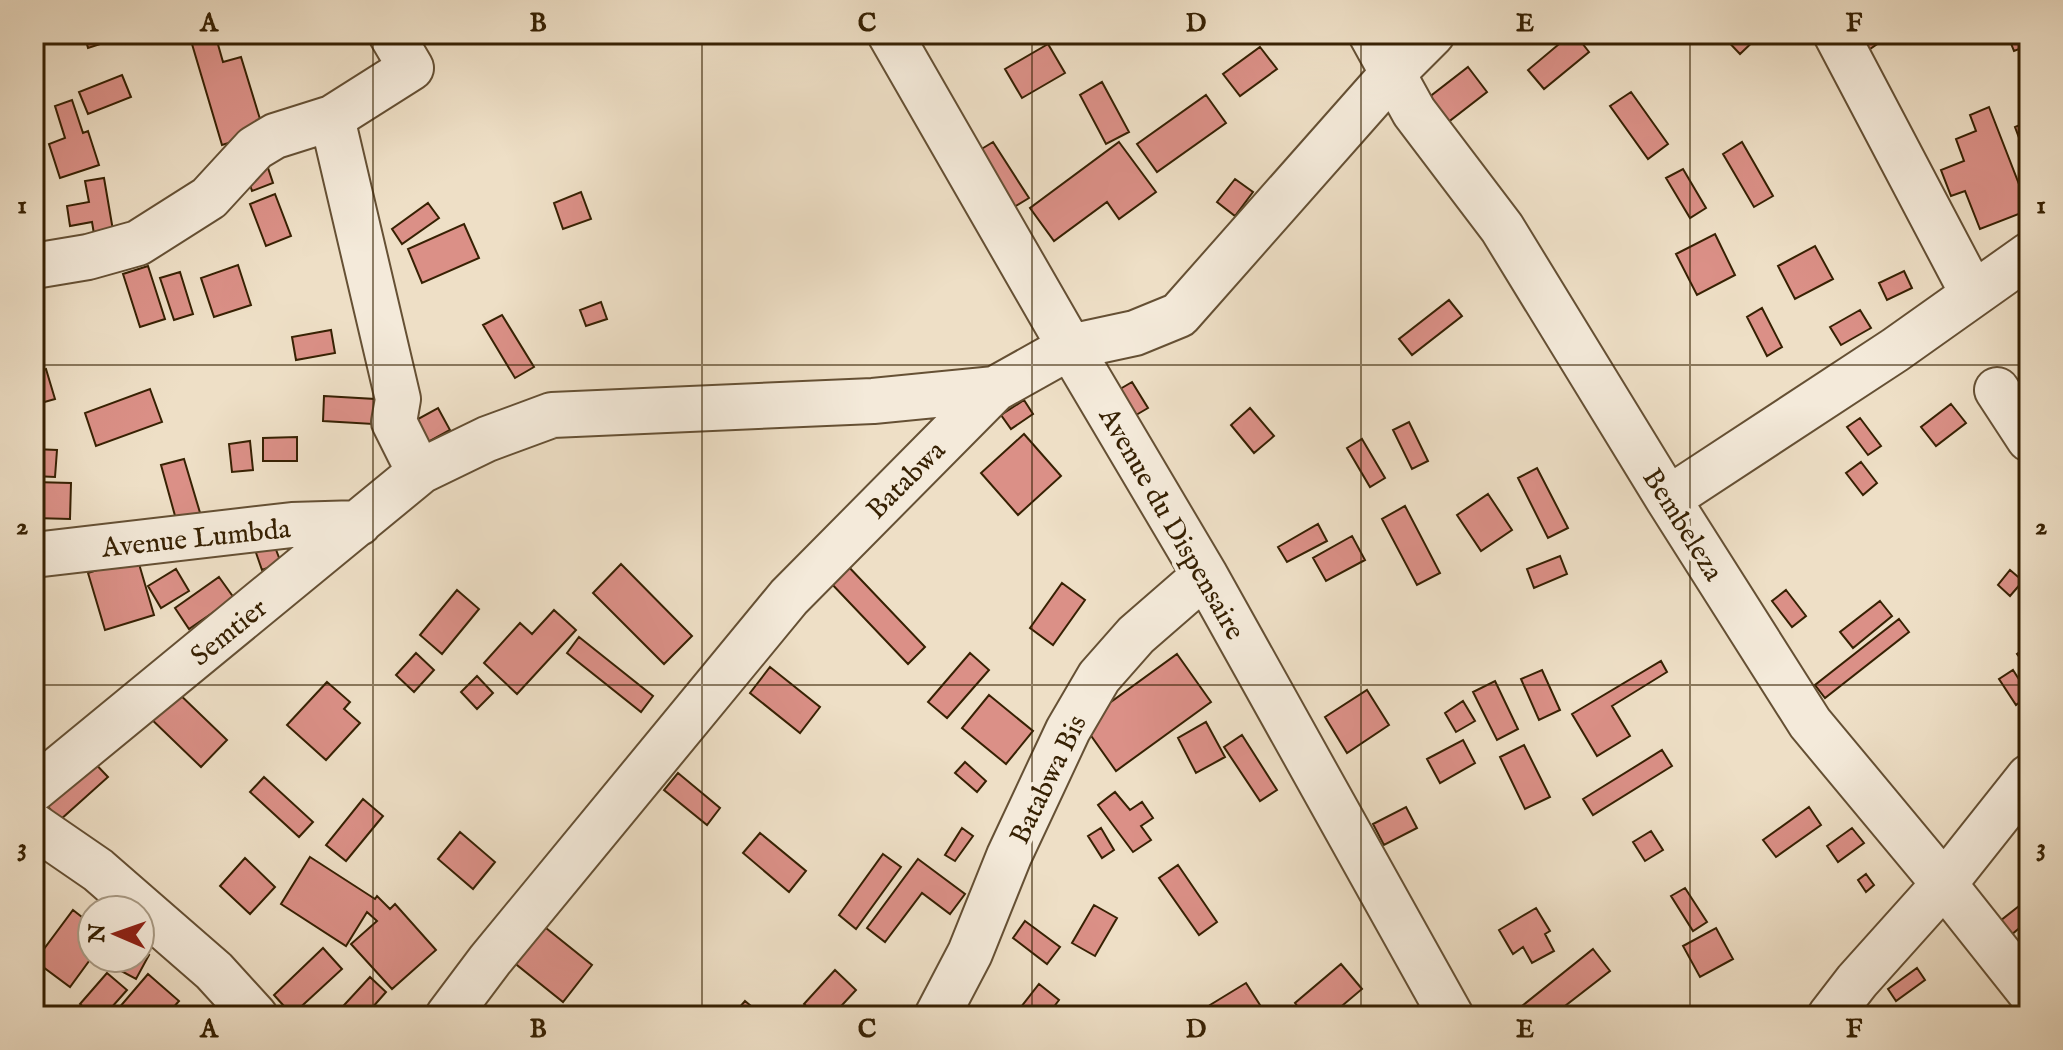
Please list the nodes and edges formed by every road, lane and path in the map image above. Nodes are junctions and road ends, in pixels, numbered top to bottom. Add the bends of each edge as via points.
1 (890, 34) edge
2 (1371, 34) edge
3 (1432, 34) edge
4 (1836, 34) edge
5 (401, 51) edge
6 (1393, 73) junction
7 (332, 118) junction
8 (2029, 255) edge
9 (34, 266) edge
10 (1973, 294) junction
11 (1070, 347) junction
12 (995, 389) junction
13 (1997, 390) dead end
14 (2029, 439) edge
15 (421, 471) junction
16 (1668, 499) junction
17 (359, 523) junction
18 (34, 555) edge
19 (1205, 575) junction
20 (2029, 777) edge
21 (34, 789) edge
22 (34, 826) edge
23 (1944, 884) junction
24 (2029, 991) edge
25 (255, 1016) edge
26 (448, 1016) edge
27 (937, 1016) edge
28 (1451, 1016) edge
29 (1830, 1016) edge

1 - 11 street, Avenue du Dispensaire
2 - 6 street, Bembeleza
3 - 6 street, Batabwa
4 - 10 street
5 - 7 street
6 - 11 street, Batabwa via 1179,315 1135,333
6 - 16 street, Bembeleza via 1414,112 1502,228
7 - 9 street via 255,148 209,198 138,243
7 - 15 street via 398,399 394,422
8 - 10 street
10 - 16 street
11 - 12 street, Batabwa
11 - 19 street, Avenue du Dispensaire
12 - 15 street, Semtier via 873,401 552,415
12 - 26 street, Batabwa via 789,597
13 - 14 street
15 - 17 street, Semtier
16 - 23 street, Bembeleza via 1810,723
17 - 18 street, Avenue Lumbda via 292,525
17 - 21 street, Semtier
19 - 27 street, Batabwa Bis via 1136,635 1099,677 1068,730
19 - 28 street, Avenue du Dispensaire
20 - 23 street
22 - 25 street via 98,870 214,971
23 - 24 street, Bembeleza
23 - 29 street

